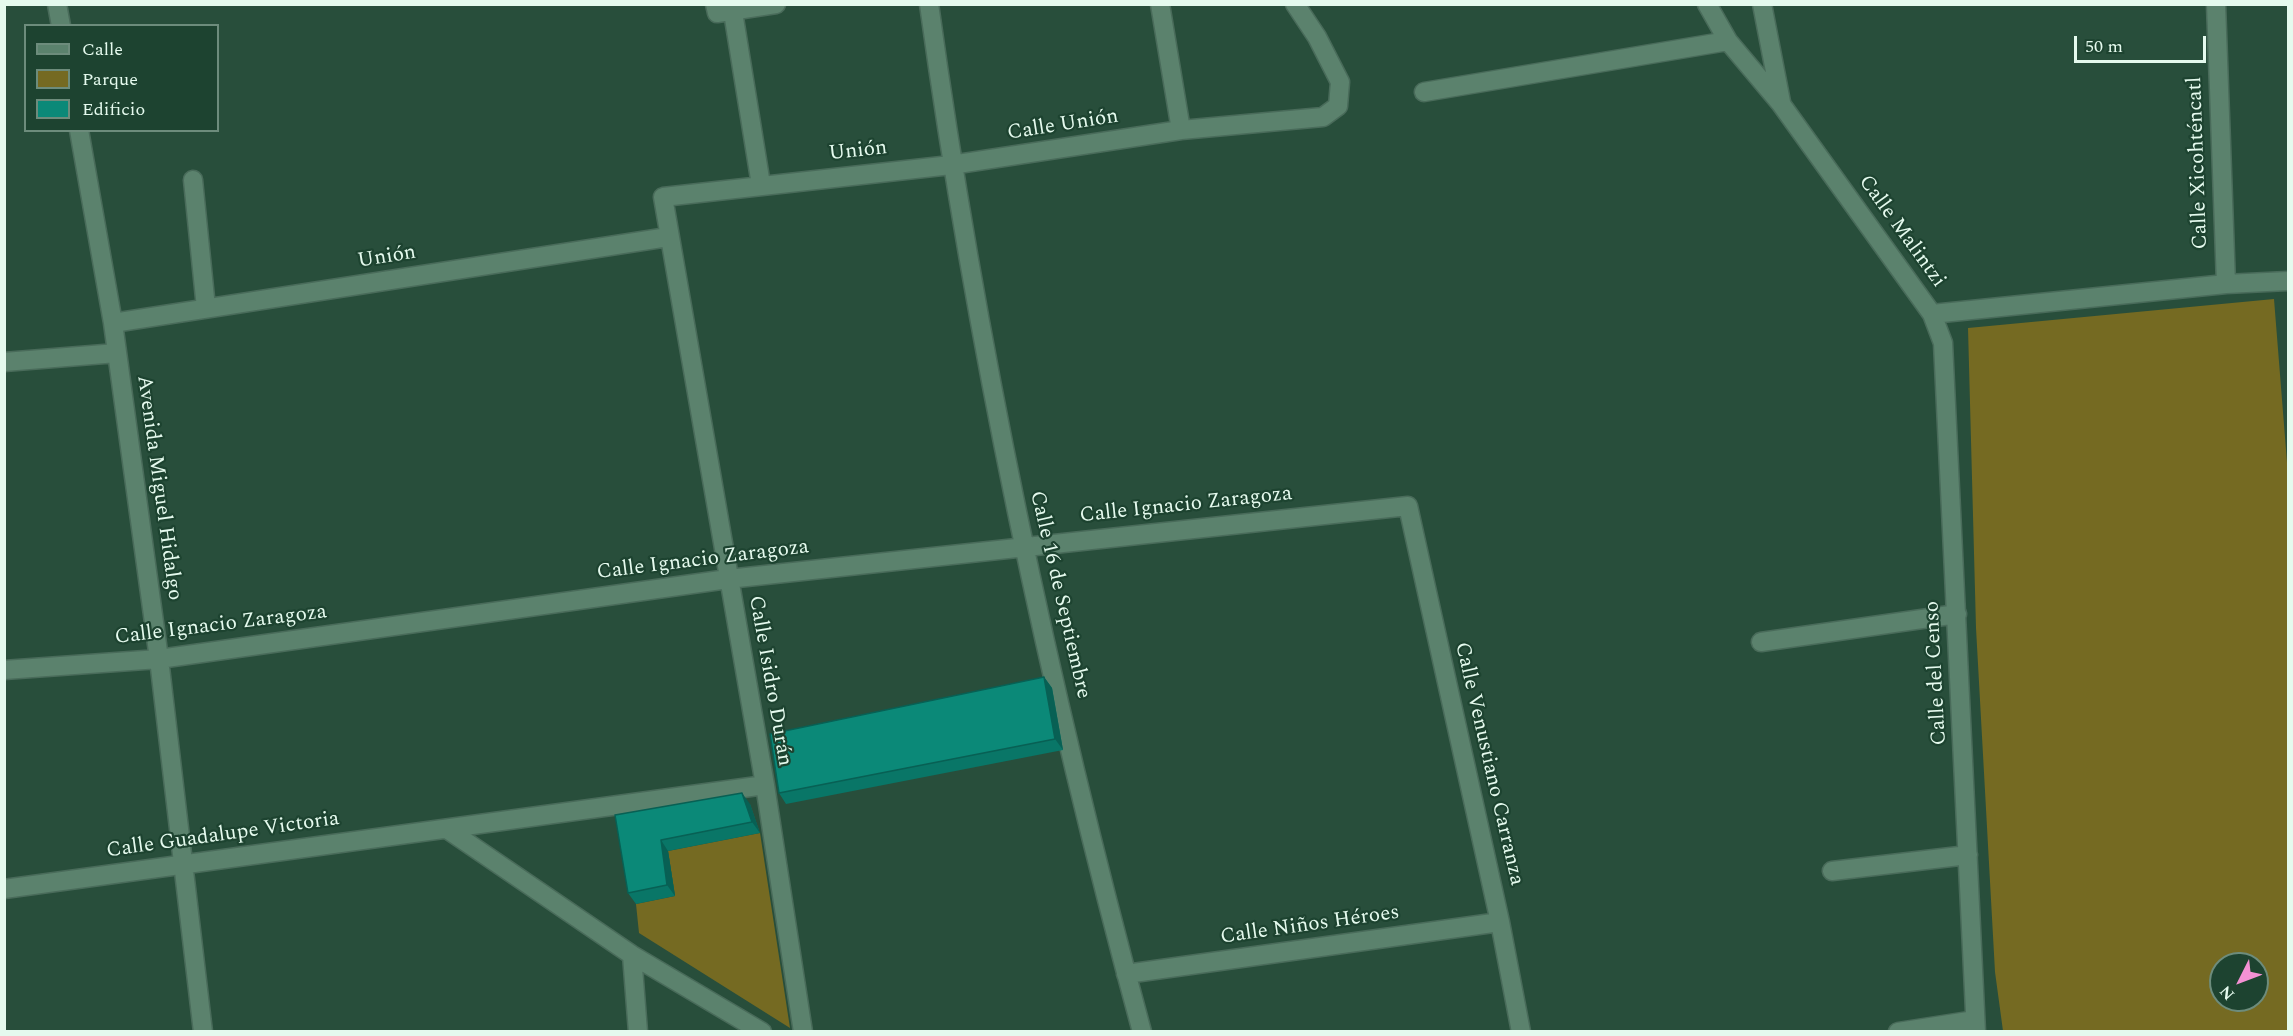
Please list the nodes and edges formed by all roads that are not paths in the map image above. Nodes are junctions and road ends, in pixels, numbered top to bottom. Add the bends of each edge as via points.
1 (57, 4) edge
2 (715, 4) edge
3 (776, 4) edge
4 (929, 4) edge
5 (1160, 4) edge
6 (1295, 4) edge
7 (1707, 4) edge
8 (1762, 4) edge
9 (2216, 4) edge
10 (733, 12) junction
11 (61, 24) edge
12 (1728, 41) junction
13 (1424, 92) dead end
14 (1781, 104) junction
15 (1181, 130) junction
16 (79, 132) edge
17 (951, 165) junction
18 (192, 180) dead end
19 (761, 184) junction
20 (663, 197) joint
21 (668, 237) junction
22 (2289, 281) edge
23 (2226, 284) junction
24 (206, 309) junction
25 (1932, 314) junction
26 (113, 323) junction
27 (117, 353) junction
28 (4, 362) edge
29 (1408, 506) joint
30 (1023, 546) junction
31 (728, 579) junction
32 (1957, 614) junction
33 (1761, 642) dead end
34 (159, 659) junction
35 (4, 670) edge
36 (765, 785) junction
37 (447, 829) junction
38 (1968, 855) junction
39 (181, 863) junction
40 (1832, 871) dead end
41 (4, 889) edge
42 (1500, 922) junction
43 (632, 955) junction
44 (1126, 974) junction
45 (1976, 1026) edge
46 (203, 1032) edge
47 (638, 1032) edge
48 (762, 1032) edge
49 (803, 1032) edge
50 (1142, 1032) edge
51 (1521, 1032) edge
52 (1898, 1032) edge

1 - 11 street
2 - 10 street via 717,13
3 - 10 street
4 - 17 street, Calle 16 de Septiembre
5 - 15 street
6 - 15 street, Calle Unión via 1340,82 1338,106 1323,117
7 - 12 street, Calle Malintzi
8 - 14 street
9 - 23 street, Calle Xicohténcatl
10 - 19 street
12 - 13 street
12 - 14 street, Calle Malintzi
14 - 25 street, Calle Malintzi
15 - 17 street, Calle Unión
16 - 26 street, Avenida Miguel Hidalgo
17 - 19 street, Unión
17 - 30 street, Calle 16 de Septiembre
18 - 24 street
19 - 20 street, Unión
20 - 21 street, Calle Isidro Durán
21 - 24 street, Unión
21 - 31 street, Calle Isidro Durán
22 - 23 street, Calle Malintzi
23 - 25 street, Calle Malintzi
24 - 26 street, Unión
25 - 32 street, Calle del Censo via 1943,343
26 - 27 street, Avenida Miguel Hidalgo
27 - 28 street
27 - 34 street, Avenida Miguel Hidalgo
29 - 30 street, Calle Ignacio Zaragoza
29 - 42 street, Calle Venustiano Carranza
30 - 31 street, Calle Ignacio Zaragoza
30 - 44 street, Calle 16 de Septiembre
31 - 34 street, Calle Ignacio Zaragoza
31 - 36 street, Calle Isidro Durán
32 - 33 street
32 - 38 street, Calle del Censo
34 - 35 street, Calle Ignacio Zaragoza
34 - 39 street, Avenida Miguel Hidalgo
36 - 37 street, Calle Guadalupe Victoria
36 - 49 street, Calle Isidro Durán
37 - 39 street, Calle Guadalupe Victoria
37 - 43 street
38 - 40 street
38 - 45 street, Calle del Censo
39 - 41 street, Calle Guadalupe Victoria
39 - 46 street, Avenida Miguel Hidalgo
42 - 44 street, Calle Niños Héroes
42 - 51 street, Calle Venustiano Carranza
43 - 47 street
43 - 48 street
44 - 50 street, Calle 16 de Septiembre
45 - 52 street

